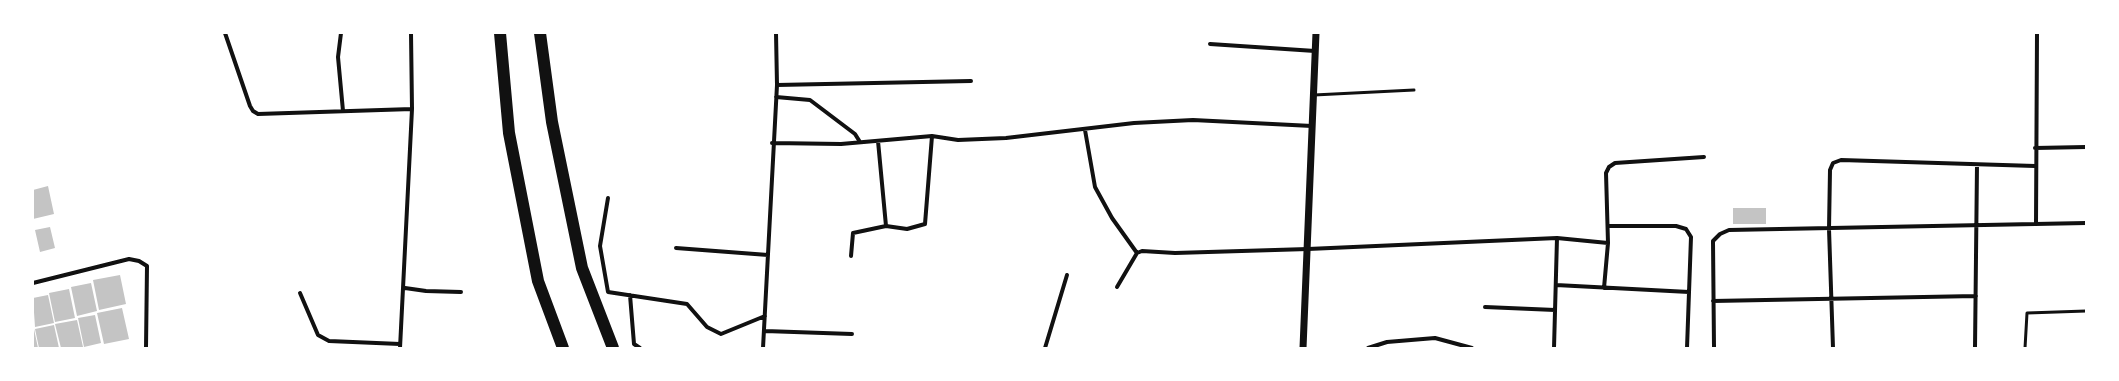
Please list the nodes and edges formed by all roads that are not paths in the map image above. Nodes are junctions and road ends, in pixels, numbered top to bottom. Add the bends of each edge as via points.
1 (225, 33) edge
2 (341, 33) edge
3 (411, 33) edge
4 (500, 33) edge
5 (540, 33) edge
6 (776, 33) edge
7 (1316, 33) edge
8 (2037, 33) edge
9 (1210, 44) dead end
10 (1315, 51) junction
11 (971, 81) dead end
12 (777, 85) junction
13 (1414, 90) dead end
14 (1314, 95) junction
15 (776, 97) junction
16 (412, 109) junction
17 (343, 111) junction
18 (1313, 126) junction
19 (1085, 130) junction
20 (932, 136) junction
21 (878, 141) junction
22 (772, 142) junction
23 (860, 142) junction
24 (2035, 148) junction
25 (2086, 148) edge
26 (1704, 157) dead end
27 (1977, 165) junction
28 (2035, 166) junction
29 (608, 198) dead end
30 (2086, 223) edge
31 (2036, 224) junction
32 (886, 226) junction
33 (1608, 226) junction
34 (1976, 226) junction
35 (1829, 229) junction
36 (1557, 238) junction
37 (1608, 243) junction
38 (676, 248) dead end
39 (1308, 249) junction
40 (1137, 253) junction
41 (768, 255) junction
42 (851, 256) dead end
43 (1068, 275) dead end
44 (33, 283) edge
45 (1556, 285) junction
46 (1117, 286) dead end
47 (405, 288) junction
48 (1604, 288) junction
49 (461, 292) dead end
50 (1689, 292) junction
51 (300, 294) dead end
52 (630, 295) junction
53 (1976, 296) junction
54 (1831, 298) junction
55 (1713, 301) junction
56 (1485, 307) dead end
57 (1555, 310) junction
58 (2086, 311) edge
59 (765, 316) junction
60 (764, 331) junction
61 (852, 334) dead end
62 (400, 346) edge
63 (146, 348) edge
64 (563, 348) edge
65 (613, 348) edge
66 (640, 348) edge
67 (763, 348) edge
68 (1045, 348) edge
69 (1303, 348) edge
70 (1368, 348) edge
71 (1472, 348) edge
72 (1554, 348) edge
73 (1687, 348) edge
74 (1714, 348) edge
75 (1833, 348) edge
76 (1975, 348) edge
77 (2025, 348) edge

1 - 17 street via 253,111 258,114
2 - 17 street via 338,57
3 - 16 street
4 - 64 highway via 509,133 538,281
5 - 65 highway via 552,122 582,268
6 - 12 street
7 - 10 street
8 - 24 street
9 - 10 street
10 - 14 street
11 - 12 street
12 - 15 street
13 - 14 lane
14 - 18 street
15 - 22 street
15 - 23 street via 810,100 855,134
16 - 17 street
16 - 47 street
18 - 19 street via 1193,120 1134,123
18 - 39 street
19 - 20 street via 958,140
19 - 40 street via 1095,187 1112,218
20 - 21 street
20 - 32 street via 925,224 907,229
21 - 23 street
21 - 32 street
22 - 23 street
22 - 41 street
24 - 25 street
24 - 28 street
26 - 33 street via 1614,163 1606,173
27 - 28 street
27 - 34 street
27 - 35 street via 1841,160 1833,163 1830,170
28 - 31 street
29 - 52 street via 600,246 607,290
30 - 31 street
31 - 34 street
32 - 42 street via 853,233
33 - 37 street
33 - 50 street via 1676,226 1686,229 1691,237
34 - 35 street
34 - 53 street
35 - 54 street
35 - 55 street via 1729,230 1720,234 1713,241
36 - 37 street
36 - 39 street
36 - 45 street
37 - 48 street
38 - 41 street
39 - 40 street
39 - 69 street
40 - 46 street
41 - 59 street
43 - 68 street
44 - 63 street via 129,259 139,261 147,266
45 - 48 street
45 - 57 street
47 - 49 street
47 - 62 street
48 - 50 street
50 - 73 street
51 - 62 street via 318,335 329,341
52 - 59 street via 687,304 707,326 722,334
52 - 66 street via 634,344
53 - 54 street
53 - 76 street
54 - 55 street
54 - 75 street
55 - 74 street
56 - 57 street
57 - 72 street
58 - 77 lane via 2027,313
59 - 60 street
60 - 61 street
60 - 67 street
70 - 71 street via 1387,342 1435,338

